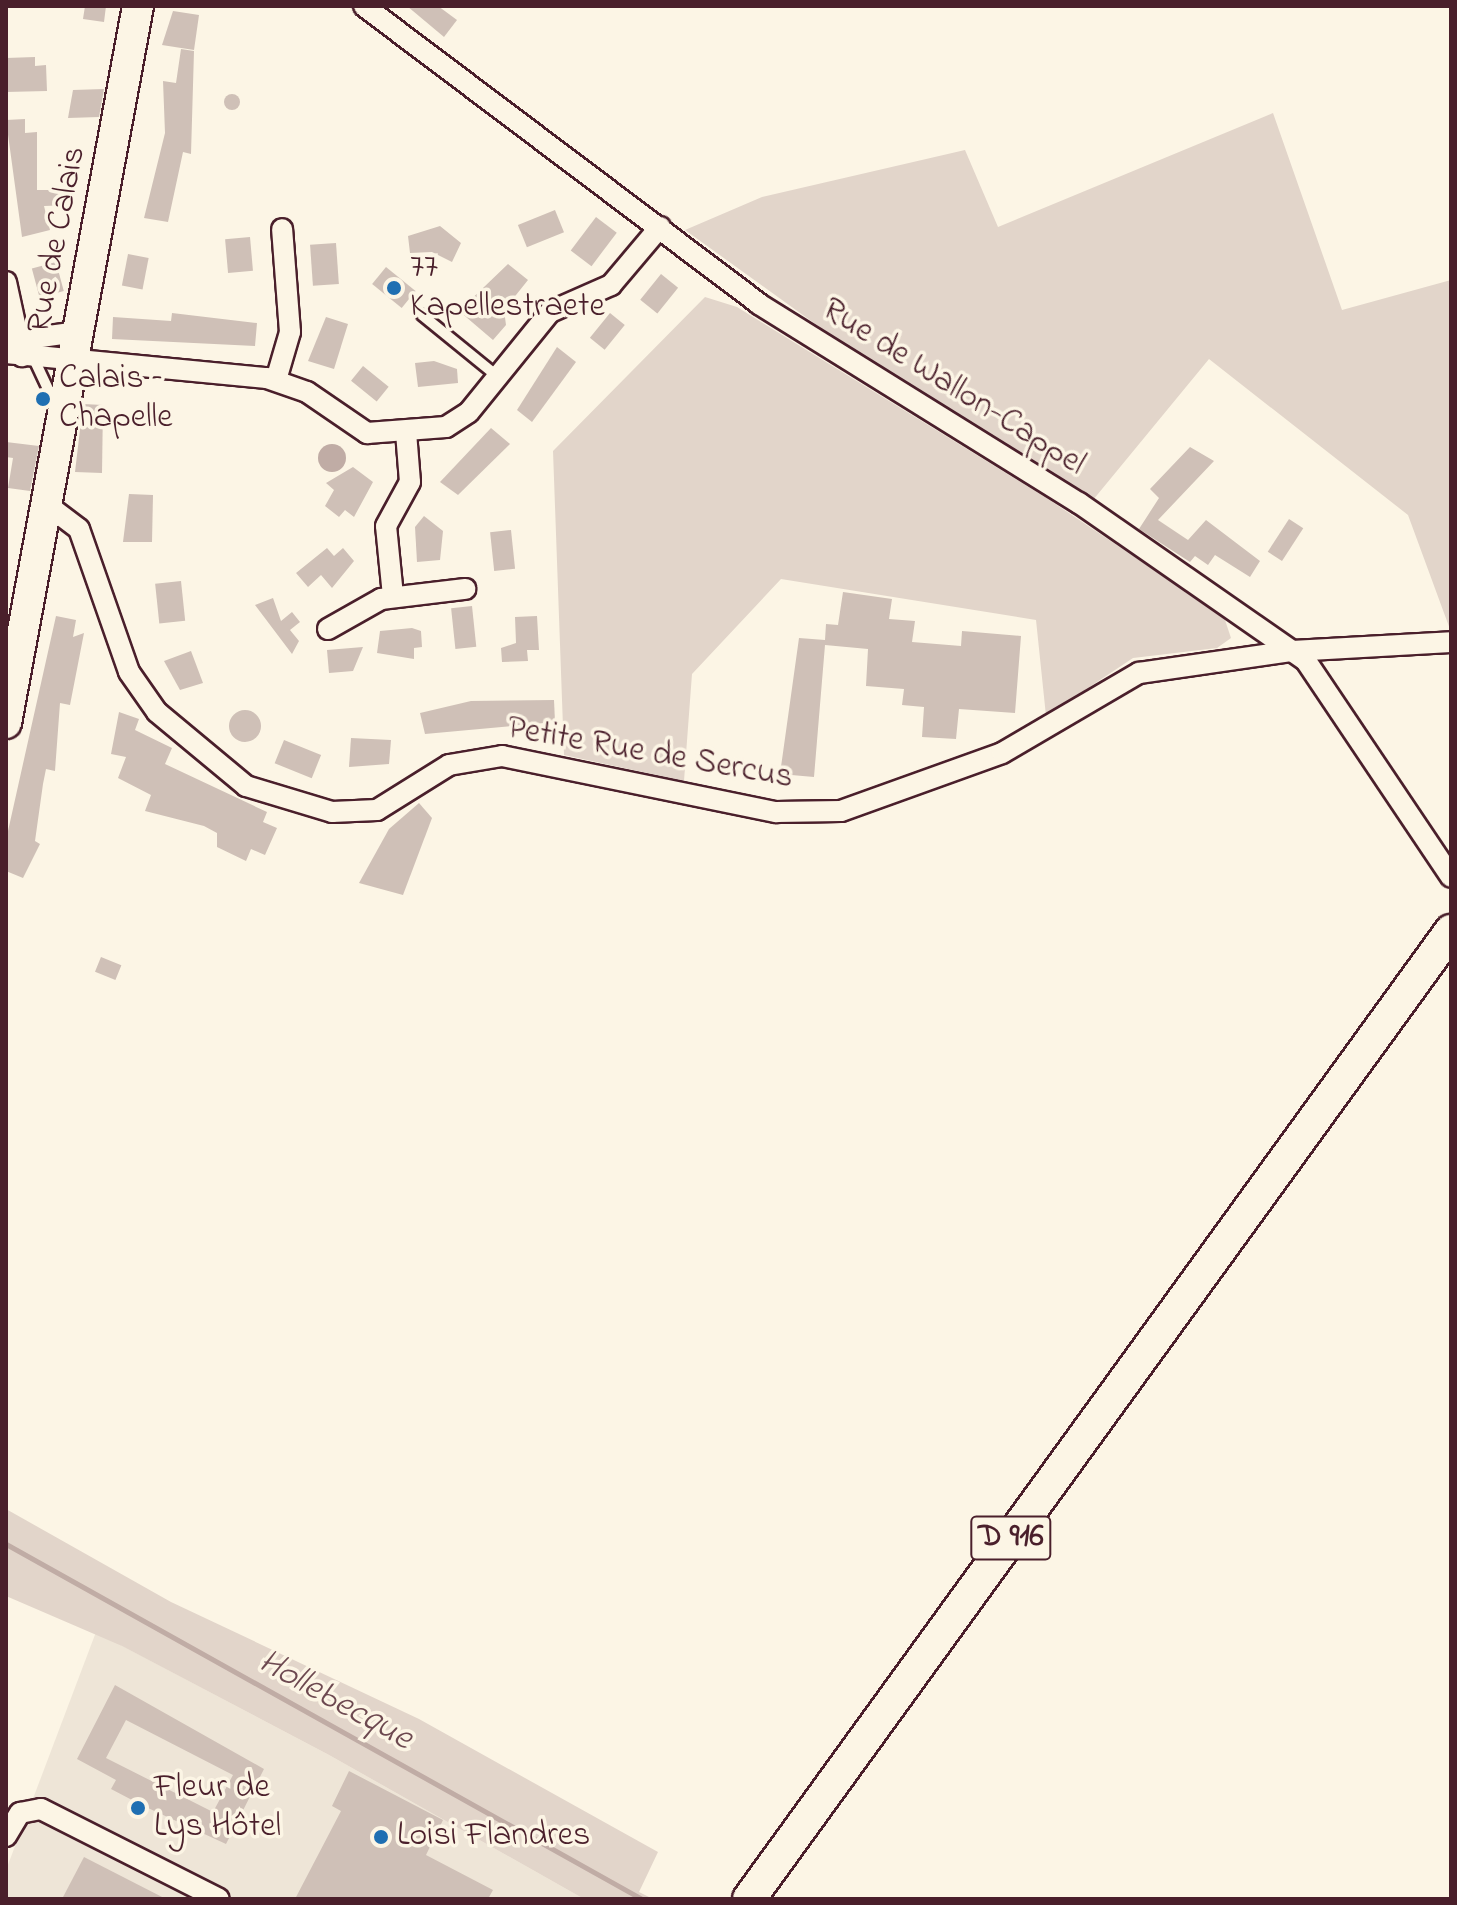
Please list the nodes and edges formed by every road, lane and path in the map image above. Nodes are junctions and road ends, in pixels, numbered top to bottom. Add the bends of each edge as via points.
1 (138, 6) edge
2 (364, 6) edge
3 (660, 227) junction
4 (282, 229) dead end
5 (6, 282) edge
6 (422, 315) dead end
7 (78, 332) junction
8 (18, 349) edge
9 (73, 362) junction
10 (497, 376) junction
11 (276, 380) junction
12 (61, 424) junction
13 (406, 432) junction
14 (46, 504) junction
15 (465, 589) dead end
16 (393, 596) junction
17 (328, 629) dead end
18 (1451, 642) edge
19 (1292, 651) junction
20 (12, 661) edge
21 (6, 723) edge
22 (1451, 877) edge
23 (1451, 931) edge
24 (6, 1836) edge
25 (219, 1899) edge
26 (749, 1899) edge

1 - 7 street, Rue de Calais
2 - 3 street, Rue de Wallon-Cappel
3 - 10 street via 611,285 550,312
3 - 19 street, Rue de Wallon-Cappel via 793,327 1079,503
4 - 11 street via 290,332
5 - 8 street
6 - 10 lane
7 - 8 street
7 - 9 street, Rue de Calais
8 - 9 street
8 - 12 lane
9 - 11 street
9 - 12 street, Rue de Calais
10 - 13 street via 458,422
11 - 13 street via 361,431
12 - 14 street, Rue de Calais
13 - 16 street via 410,482 386,526
14 - 19 street, Petite Rue de Sercus via 79,529 129,672 157,712 232,778 332,812 377,810 449,765 502,756 776,812 841,811 1002,753 1127,677
14 - 20 street, Rue de Calais
15 - 16 street
16 - 17 street via 358,608
18 - 19 street, Petite Rue de Sercus
19 - 22 street, Rue de Wallon-Cappel via 1318,675
20 - 21 street, Rue de Calais
23 - 26 main road, D 916
24 - 25 street via 20,1813 41,1809

